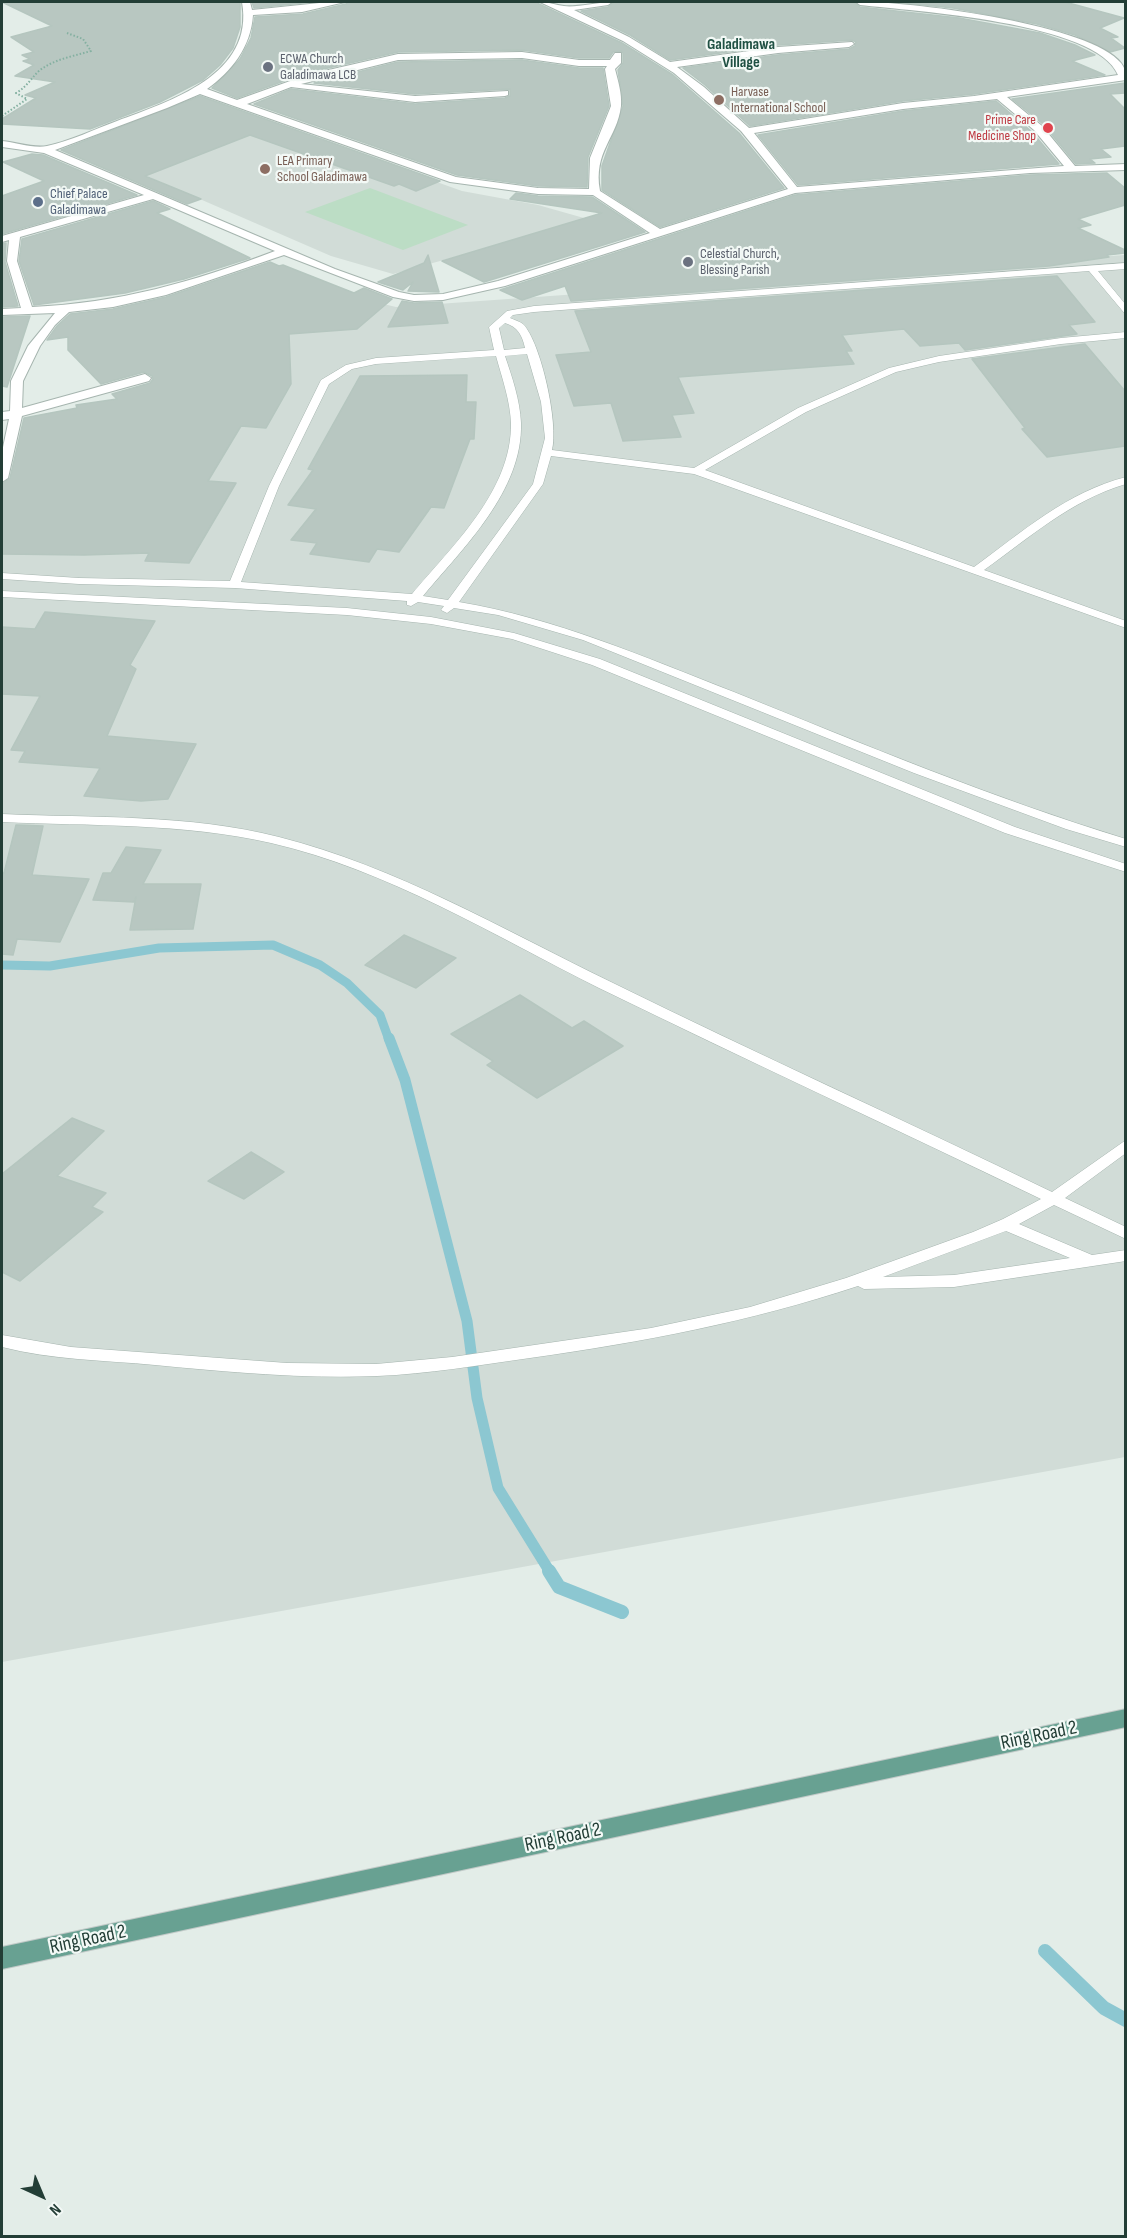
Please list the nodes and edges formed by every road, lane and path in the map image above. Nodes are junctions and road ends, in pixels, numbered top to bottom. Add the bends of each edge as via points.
1 (246, 2) edge
2 (341, 2) edge
3 (544, 2) edge
4 (608, 2) edge
5 (860, 2) edge
6 (565, 9) junction
7 (250, 13) junction
8 (67, 33) dead end
9 (625, 40) junction
10 (849, 44) dead end
11 (616, 63) junction
12 (670, 65) junction
13 (1124, 77) edge
14 (284, 86) junction
15 (199, 90) junction
16 (506, 93) dead end
17 (1000, 96) junction
18 (238, 103) junction
19 (2, 116) edge
20 (746, 131) junction
21 (2, 144) edge
22 (46, 150) junction
23 (1125, 167) edge
24 (1072, 169) junction
25 (794, 190) junction
26 (595, 192) junction
27 (153, 196) junction
28 (657, 232) junction
29 (15, 237) junction
30 (2, 239) edge
31 (282, 252) junction
32 (1125, 266) edge
33 (1091, 268) junction
34 (67, 308) junction
35 (27, 310) junction
36 (2, 312) edge
37 (1125, 312) edge
38 (503, 319) junction
39 (1125, 335) edge
40 (530, 351) junction
41 (498, 354) junction
42 (145, 378) dead end
43 (16, 414) junction
44 (2, 416) edge
45 (548, 452) junction
46 (696, 471) junction
47 (3, 478) edge
48 (1125, 480) edge
49 (974, 572) junction
50 (2, 576) edge
51 (235, 585) junction
52 (2, 594) edge
53 (415, 598) junction
54 (452, 603) junction
55 (402, 615) junction
56 (438, 620) junction
57 (1125, 625) edge
58 (2, 818) edge
59 (1125, 843) edge
60 (1125, 868) edge
61 (1125, 1145) edge
62 (1053, 1198) junction
63 (1006, 1225) junction
64 (1125, 1234) edge
65 (1125, 1255) edge
66 (1090, 1260) junction
67 (848, 1282) junction
68 (2, 1341) edge
69 (1125, 1718) edge
70 (2, 1958) edge

1 - 7 street
2 - 7 street
3 - 6 street
4 - 6 street
5 - 13 street via 981,17 1041,29 1104,54 1117,63
6 - 9 street
7 - 15 street via 247,35 241,45 214,79
8 - 19 path via 83,39 91,51 48,65 16,93 27,99
9 - 11 street
9 - 12 street
10 - 12 street
11 - 14 street via 579,63 522,55 398,57
11 - 26 street via 610,69 617,99 598,147 593,170
12 - 20 street
13 - 17 street
14 - 16 street via 416,99
14 - 18 street
15 - 18 street
15 - 22 street
17 - 20 street via 882,109
17 - 24 street via 1038,128
18 - 26 street via 454,180 528,190
20 - 25 street
21 - 22 street
22 - 27 street
23 - 24 street
24 - 25 street
25 - 28 street
26 - 28 street
27 - 29 street
27 - 31 street
28 - 31 street via 501,284 428,298 397,295
29 - 30 street
29 - 35 street via 12,261
31 - 34 street via 198,282
32 - 33 lane
33 - 37 lane
33 - 38 lane via 542,308 517,311
34 - 35 street
34 - 43 street via 51,323 24,364 17,381
35 - 36 street
38 - 40 lane via 518,324
38 - 41 lane via 494,327
39 - 46 lane via 939,359 893,370 802,410
40 - 41 lane
40 - 45 lane via 550,421
41 - 51 lane via 376,361 349,368 325,382 274,486
41 - 53 lane via 513,396 514,454 497,495
42 - 43 street
43 - 44 street
43 - 47 street
45 - 46 lane
45 - 54 lane via 538,484
46 - 49 lane
48 - 49 lane via 1094,491 1063,509
49 - 57 lane
50 - 51 lane
51 - 53 lane
52 - 55 lane
53 - 54 lane
53 - 55 lane
54 - 56 lane
54 - 59 lane via 521,617 587,638 918,770
55 - 56 lane
56 - 60 lane via 558,647 1010,830
58 - 62 lane via 223,829 369,868 623,994
61 - 62 lane
62 - 63 lane
62 - 64 lane
63 - 66 lane
63 - 67 lane
65 - 66 lane
66 - 67 lane via 954,1281
67 - 68 lane via 725,1319 646,1335 379,1370 225,1367 64,1353
69 - 70 main road, Ring Road 2

